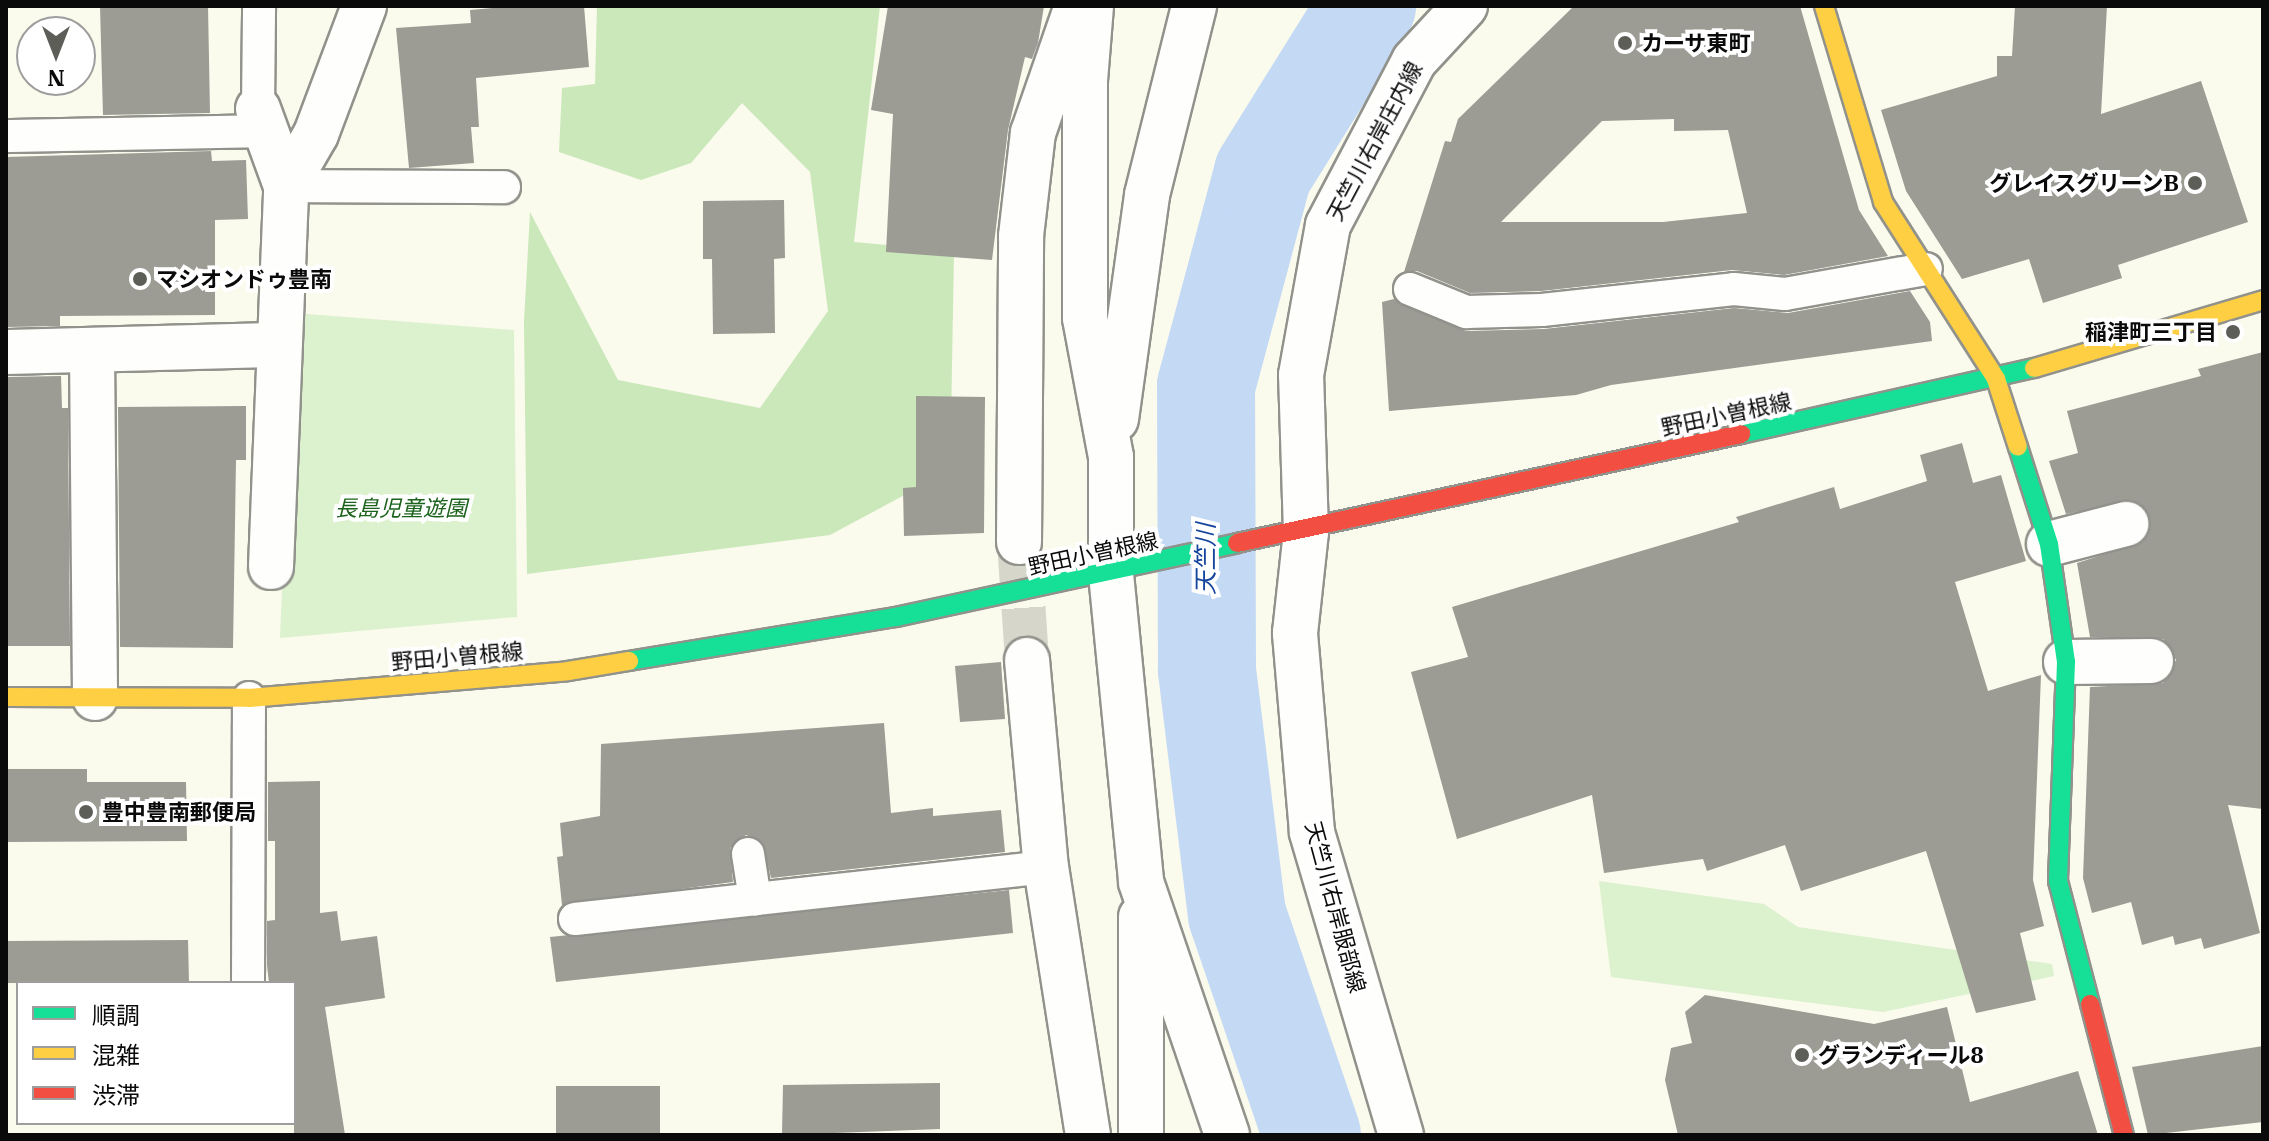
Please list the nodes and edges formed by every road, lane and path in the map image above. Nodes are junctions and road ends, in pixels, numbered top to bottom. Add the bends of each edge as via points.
1 (259, 6) edge
2 (364, 6) edge
3 (1077, 6) edge
4 (1091, 6) edge
5 (1194, 6) edge
6 (1465, 6) edge
7 (1824, 6) edge
8 (262, 120) junction
9 (6, 136) edge
10 (286, 186) junction
11 (504, 187) dead end
12 (1926, 269) junction
13 (1410, 289) dead end
14 (2263, 300) edge
15 (278, 345) junction
16 (92, 350) junction
17 (6, 352) edge
18 (1996, 379) junction
19 (1111, 457) junction
20 (2126, 524) dead end
21 (1289, 535) junction
22 (1019, 542) tunnel mouth
23 (2049, 544) junction
24 (271, 567) dead end
25 (1126, 571) junction
26 (1027, 660) tunnel mouth
27 (2151, 661) dead end
28 (2066, 662) junction
29 (6, 697) edge
30 (95, 698) junction
31 (249, 698) junction
32 (748, 854) dead end
33 (1046, 867) junction
34 (1141, 882) junction
35 (755, 899) junction
36 (575, 919) dead end
37 (248, 981) edge
38 (1088, 1135) edge
39 (1141, 1135) edge
40 (1227, 1135) edge
41 (1401, 1135) edge
42 (2124, 1135) edge

1 - 8 lane
2 - 10 street via 316,134
3 - 22 street via 1033,133 1021,236
4 - 19 street via 1085,80 1085,318
5 - 19 street via 1147,195
6 - 21 street, 天竺川右岸庄内線 via 1414,61 1328,225 1301,375
7 - 12 street via 1883,202
8 - 9 lane
8 - 10 street
10 - 11 lane
10 - 15 street
12 - 13 lane via 1785,294 1734,289 1527,310 1466,312
12 - 18 street
14 - 18 street, 野田小曽根線
15 - 16 street
15 - 24 street
16 - 17 street
16 - 30 street
18 - 21 street, 野田小曽根線
18 - 23 street
19 - 25 street
20 - 23 street
21 - 25 street, 野田小曽根線
21 - 41 street, 天竺川右岸服部線 via 1312,832
23 - 28 street
25 - 31 street, 野田小曽根線 via 896,617 568,671
25 - 34 street
26 - 33 street
27 - 28 street
28 - 42 street via 2058,881
29 - 30 street, 野田小曽根線
30 - 31 street, 野田小曽根線
31 - 37 lane
32 - 35 lane
33 - 35 lane
33 - 38 street
34 - 39 street
34 - 40 street
35 - 36 lane

